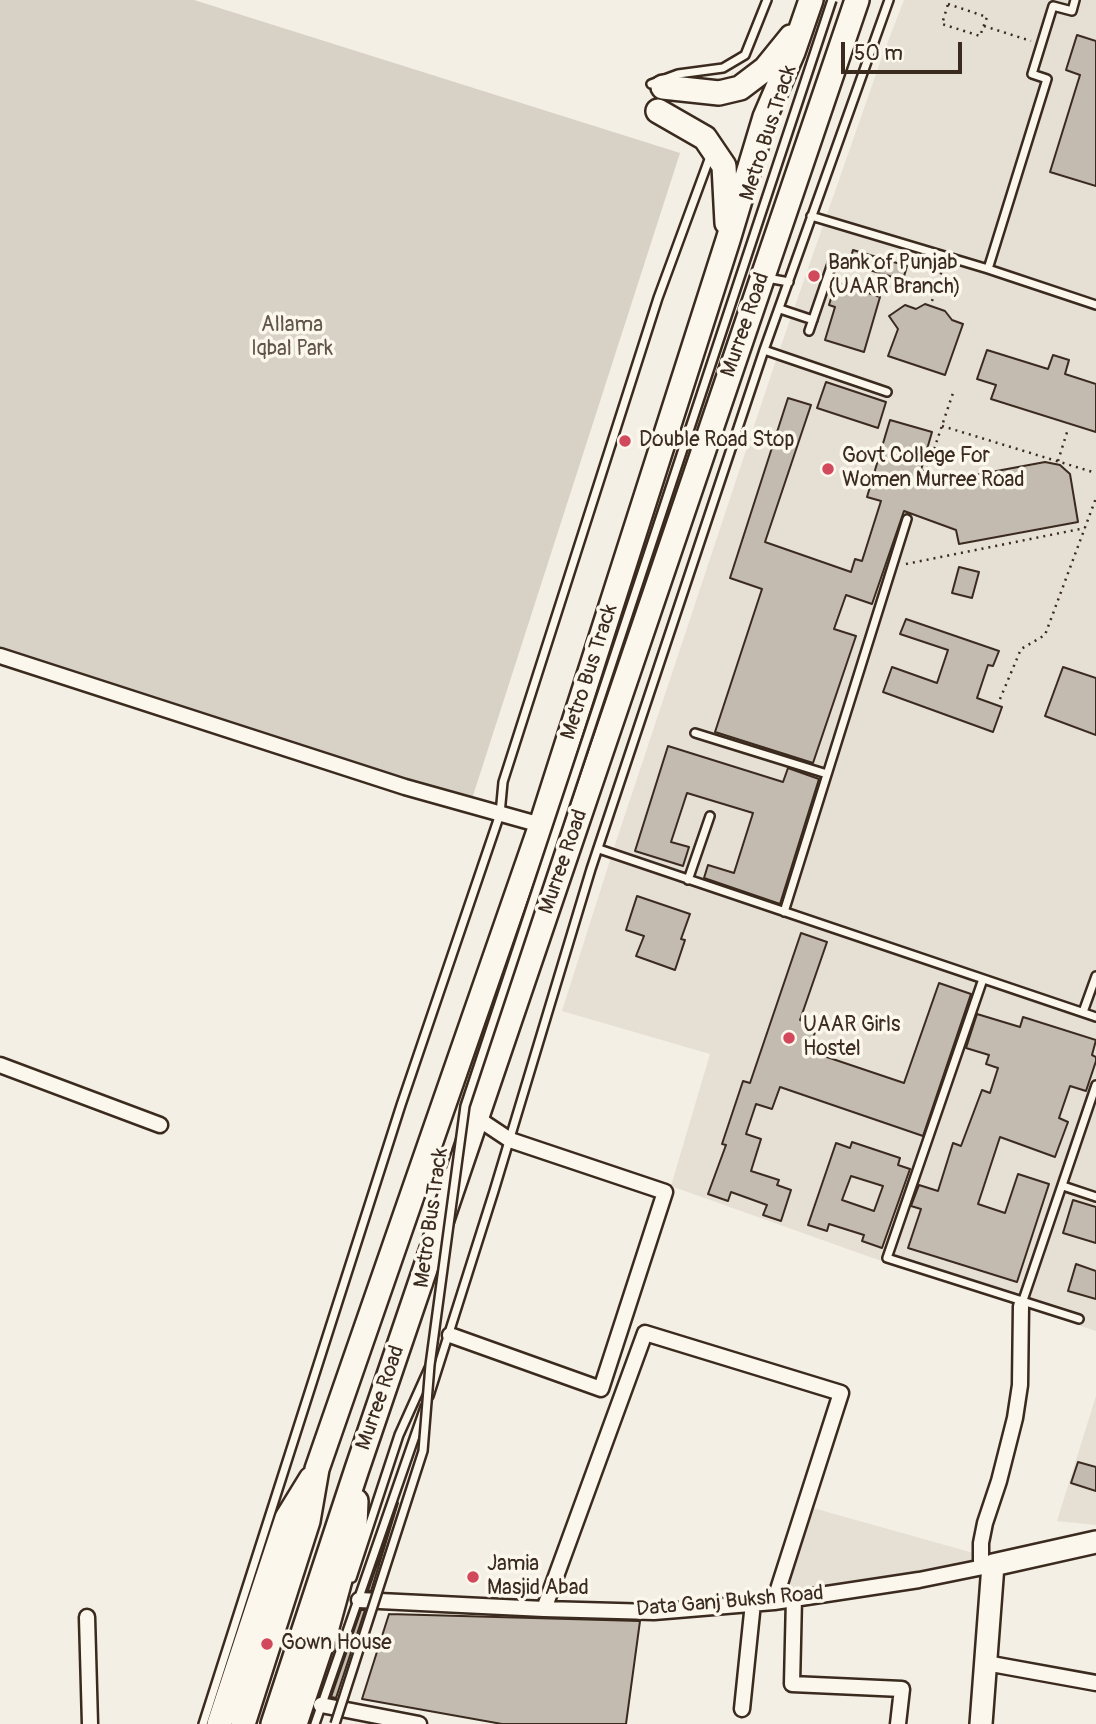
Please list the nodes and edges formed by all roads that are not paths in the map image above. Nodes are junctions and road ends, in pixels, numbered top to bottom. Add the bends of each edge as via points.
1 (767, 0) edge
2 (832, 0) edge
3 (857, 0) edge
4 (889, 0) edge
5 (1075, 0) edge
6 (807, 11) edge
7 (657, 85) joint
8 (657, 111) dead end
9 (712, 149) junction
10 (811, 216) junction
11 (728, 240) junction
12 (833, 261) dead end
13 (988, 269) junction
14 (763, 277) junction
15 (789, 282) junction
16 (1096, 305) edge
17 (780, 309) junction
18 (813, 320) junction
19 (809, 331) dead end
20 (764, 350) junction
21 (887, 392) dead end
22 (907, 519) dead end
23 (0, 656) edge
24 (695, 733) dead end
25 (827, 774) junction
26 (500, 814) junction
27 (710, 816) dead end
28 (541, 825) junction
29 (599, 849) junction
30 (688, 880) junction
31 (784, 912) junction
32 (1096, 976) edge
33 (983, 979) junction
34 (1083, 1012) junction
35 (1096, 1017) edge
36 (0, 1065) edge
37 (1096, 1085) edge
38 (477, 1118) junction
39 (160, 1125) dead end
40 (510, 1140) junction
41 (1063, 1186) junction
42 (1096, 1197) edge
43 (1022, 1303) junction
44 (1079, 1319) dead end
45 (450, 1335) junction
46 (430, 1365) junction
47 (317, 1469) junction
48 (357, 1469) junction
49 (1096, 1542) edge
50 (987, 1566) junction
51 (351, 1582) dead end
52 (794, 1598) junction
53 (359, 1600) junction
54 (775, 1602) junction
55 (753, 1603) junction
56 (544, 1609) junction
57 (87, 1617) dead end
58 (338, 1622) dead end
59 (986, 1663) junction
60 (1096, 1683) edge
61 (321, 1705) junction
62 (742, 1709) dead end
63 (90, 1724) edge
64 (203, 1724) edge
65 (219, 1724) edge
66 (243, 1724) edge
67 (273, 1724) edge
68 (295, 1724) edge
69 (304, 1724) edge
70 (315, 1724) edge
71 (335, 1724) edge
72 (419, 1724) edge
73 (898, 1724) edge
74 (981, 1724) edge

1 - 7 lane via 745,55 723,68 678,74
2 - 46 lane, Metro Bus Track, bridge via 465,1106
3 - 14 main road, Murree Road
4 - 10 lane
5 - 13 lane via 1072,10 1054,6 1032,74 1047,79
6 - 7 main road, Murree Road via 765,69 740,88 719,93
6 - 11 main road, Murree Road via 765,117
8 - 9 main road via 705,138
9 - 11 main road via 724,166
9 - 26 lane via 657,298 503,782
10 - 13 lane
10 - 15 lane
11 - 28 main road, Murree Road
12 - 18 lane
13 - 16 lane
14 - 15 lane
14 - 38 main road, Murree Road
15 - 17 lane
17 - 18 lane
17 - 20 lane
18 - 19 lane
20 - 21 lane
20 - 29 lane
22 - 25 lane
23 - 26 street
24 - 25 lane
25 - 31 lane
26 - 28 street
26 - 64 lane via 397,1118
27 - 30 lane
28 - 47 main road, Murree Road
29 - 30 lane
29 - 40 lane
30 - 31 lane
31 - 33 lane
32 - 34 lane
33 - 34 lane
33 - 43 lane via 887,1258
34 - 35 lane
36 - 39 street
37 - 41 lane
38 - 40 street
38 - 48 main road, Murree Road
40 - 45 lane
40 - 45 street via 665,1192 601,1389
41 - 42 lane
41 - 43 lane
43 - 44 lane
43 - 50 street via 1015,1418 981,1543
45 - 53 lane
46 - 51 lane, Metro Bus Track via 398,1438
46 - 71 lane, Metro Bus Track, bridge via 423,1451
47 - 65 main road via 287,1518
47 - 66 main road, Murree Road via 308,1521
48 - 67 main road, Murree Road
48 - 68 main road via 355,1525
49 - 50 street, Data Ganj Buksh Road
50 - 52 street, Data Ganj Buksh Road
50 - 59 street
52 - 54 street, Data Ganj Buksh Road
52 - 73 street via 792,1684 902,1689
53 - 56 street, Data Ganj Buksh Road
53 - 61 lane
54 - 55 street, Data Ganj Buksh Road
54 - 56 street via 841,1393 645,1333
55 - 56 street, Data Ganj Buksh Road via 654,1612
55 - 62 street
57 - 63 street
58 - 69 lane
59 - 60 street
59 - 74 street
61 - 70 lane
61 - 72 street

